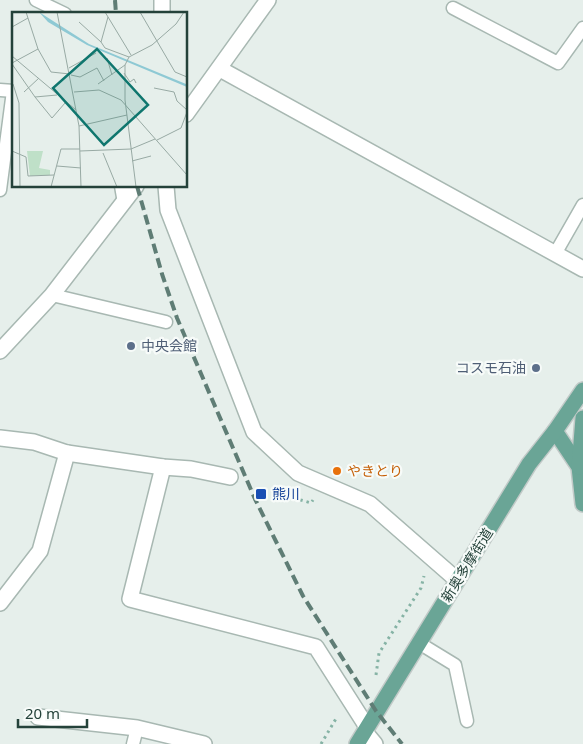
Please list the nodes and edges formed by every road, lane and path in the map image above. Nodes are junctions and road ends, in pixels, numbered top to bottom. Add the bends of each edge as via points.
1 (36, 0) edge
2 (268, 0) edge
3 (453, 8) dead end
4 (61, 12) edge
5 (583, 28) edge
6 (220, 69) junction
7 (9, 91) edge
8 (188, 111) edge
9 (121, 188) edge
10 (135, 188) edge
11 (166, 188) edge
12 (0, 190) edge
13 (124, 203) junction
14 (583, 205) edge
15 (555, 254) junction
16 (583, 269) edge
17 (52, 295) junction
18 (166, 322) dead end
19 (0, 351) edge
20 (583, 390) edge
21 (583, 418) edge
22 (556, 431) junction
23 (0, 438) edge
24 (67, 453) junction
25 (163, 467) junction
26 (579, 467) junction
27 (230, 477) dead end
28 (315, 497) dead end
29 (294, 498) dead end
30 (583, 504) edge
31 (457, 580) junction
32 (0, 603) edge
33 (419, 642) junction
34 (38, 717) dead end
35 (467, 721) dead end
36 (137, 728) junction
37 (363, 734) edge
38 (133, 744) edge
39 (204, 744) edge
40 (375, 744) edge

1 - 4 lane
2 - 6 street
3 - 5 lane via 558,63
6 - 8 street
6 - 15 street
7 - 12 lane
9 - 13 lane
10 - 13 street
11 - 31 street via 168,210 254,432 298,473 370,504
13 - 17 street
14 - 15 lane
15 - 16 street
17 - 18 lane
17 - 19 street
20 - 22 main road, 新奥多摩街道
21 - 26 main road
22 - 26 main road
22 - 31 main road, 新奥多摩街道 via 530,464
23 - 24 street via 34,442
24 - 25 street
24 - 32 street via 40,550
25 - 27 street via 191,468
25 - 37 street via 130,599 316,647
26 - 30 main road
28 - 29 path via 312,503
31 - 33 main road, 新奥多摩街道
33 - 35 lane via 455,665
33 - 37 main road, 新奥多摩街道
34 - 36 street
36 - 38 lane
36 - 39 street
37 - 40 street

